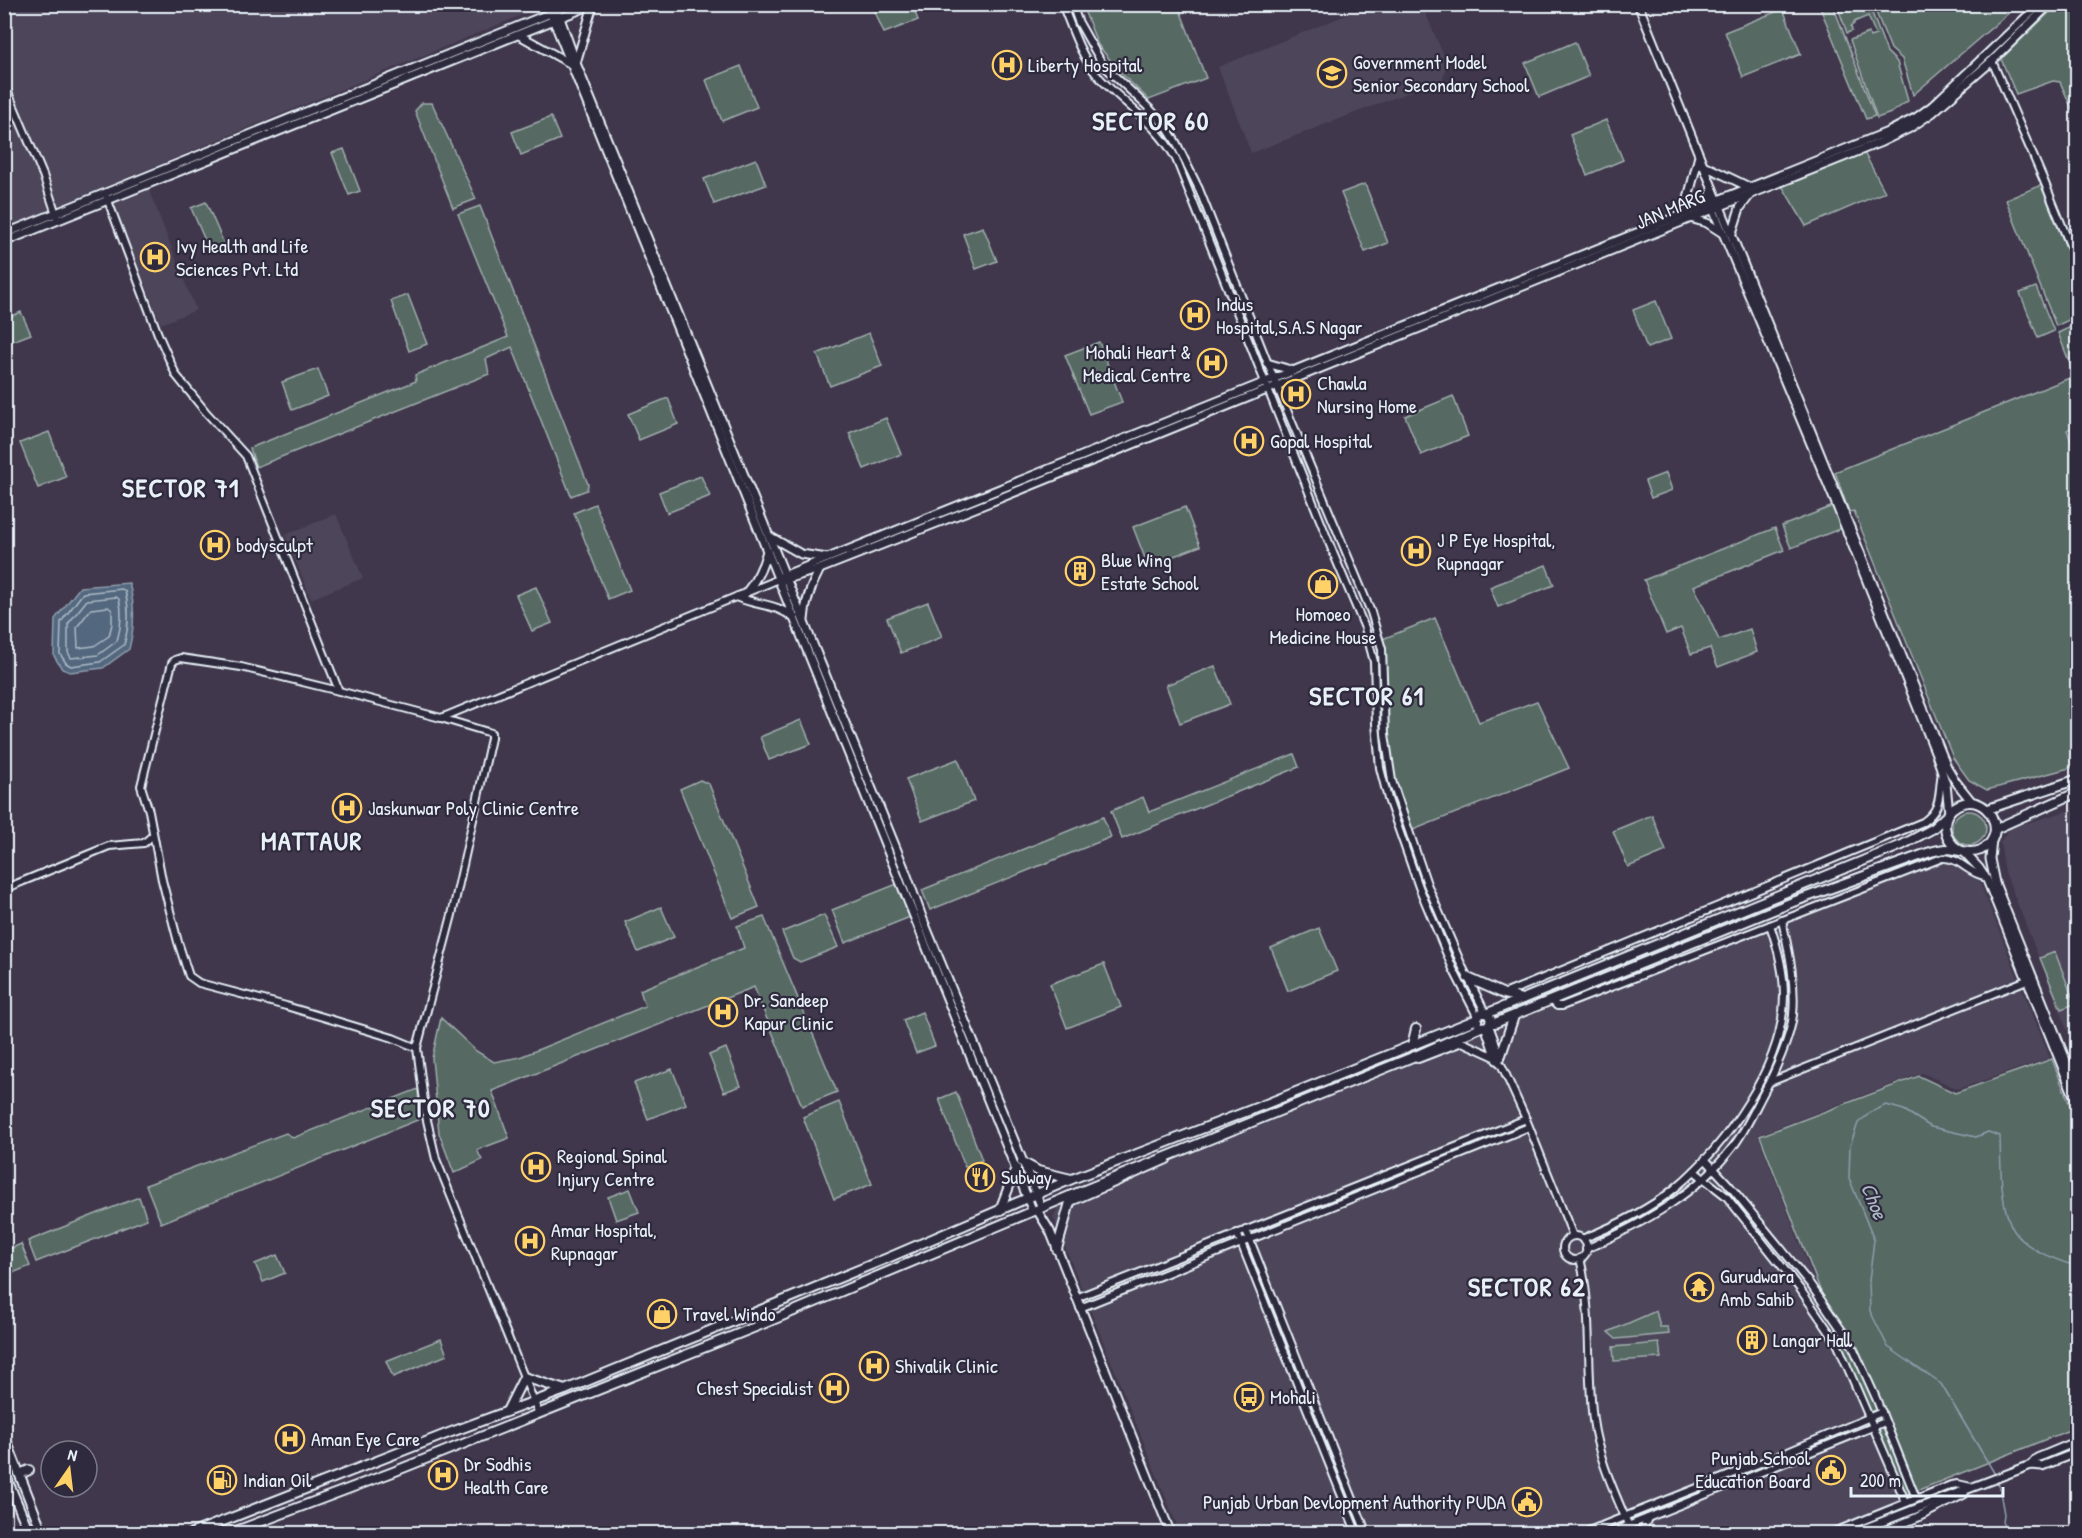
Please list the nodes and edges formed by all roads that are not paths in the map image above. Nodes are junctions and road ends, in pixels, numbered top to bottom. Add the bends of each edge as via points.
1 (547, 4) edge
2 (573, 4) edge
3 (1062, 4) edge
4 (1072, 4) edge
5 (1638, 4) edge
6 (2040, 4) edge
7 (2050, 4) edge
8 (593, 5) edge
9 (555, 14) edge
10 (519, 35) junction
11 (1992, 61) junction
12 (574, 64) junction
13 (4, 83) edge
14 (1891, 134) junction
15 (1700, 156) junction
16 (1703, 165) junction
17 (1750, 190) junction
18 (107, 198) junction
19 (1716, 204) junction
20 (57, 216) junction
21 (1687, 216) junction
22 (4, 234) edge
23 (1728, 235) junction
24 (4, 242) edge
25 (2078, 265) edge
26 (1267, 363) junction
27 (1294, 371) junction
28 (1275, 382) junction
29 (1267, 386) junction
30 (769, 536) junction
31 (767, 550) junction
32 (830, 558) junction
33 (820, 569) junction
34 (780, 579) junction
35 (741, 595) junction
36 (800, 621) junction
37 (1384, 685) junction
38 (1375, 686) junction
39 (339, 691) junction
40 (441, 718) junction
41 (1942, 771) junction
42 (2078, 779) edge
43 (2078, 792) edge
44 (1972, 802) junction
45 (1988, 809) junction
46 (1948, 814) junction
47 (1995, 829) junction
48 (153, 837) junction
49 (1992, 839) junction
50 (1961, 851) junction
51 (1985, 876) junction
52 (4, 889) edge
53 (1782, 920) junction
54 (1770, 925) junction
55 (1468, 978) junction
56 (2027, 980) junction
57 (1504, 994) junction
58 (1522, 999) junction
59 (1551, 1000) junction
60 (1482, 1015) junction
61 (1514, 1016) junction
62 (1486, 1025) junction
63 (1416, 1029) dead end
64 (1412, 1045) junction
65 (417, 1048) junction
66 (1420, 1056) junction
67 (1499, 1059) junction
68 (1770, 1082) junction
69 (2078, 1090) edge
70 (2078, 1106) edge
71 (1526, 1119) junction
72 (1529, 1127) junction
73 (1705, 1159) junction
74 (1022, 1162) junction
75 (1016, 1168) junction
76 (1714, 1168) junction
77 (1694, 1171) junction
78 (1703, 1178) junction
79 (1072, 1179) junction
80 (1096, 1185) junction
81 (1105, 1188) junction
82 (1350, 1188) junction
83 (1036, 1194) junction
84 (1355, 1197) junction
85 (1027, 1198) junction
86 (1070, 1199) junction
87 (1000, 1210) junction
88 (1037, 1210) junction
89 (1246, 1230) junction
90 (1237, 1233) junction
91 (1573, 1236) junction
92 (1582, 1239) junction
93 (1250, 1240) junction
94 (1241, 1243) junction
95 (1057, 1248) junction
96 (1586, 1249) junction
97 (1580, 1258) junction
98 (1076, 1298) junction
99 (1080, 1308) junction
100 (1293, 1348) junction
101 (1285, 1352) junction
102 (524, 1377) junction
103 (565, 1390) junction
104 (534, 1401) junction
105 (507, 1411) junction
106 (1318, 1412) junction
107 (1882, 1412) junction
108 (539, 1414) junction
109 (1310, 1415) junction
110 (1870, 1417) junction
111 (1886, 1422) junction
112 (1874, 1427) junction
113 (1844, 1429) junction
114 (4, 1435) edge
115 (1847, 1438) junction
116 (2078, 1441) edge
117 (2078, 1452) edge
118 (1783, 1454) junction
119 (1786, 1462) junction
120 (2031, 1465) junction
121 (29, 1470) dead end
122 (4, 1472) edge
123 (20, 1474) junction
124 (1720, 1479) junction
125 (1973, 1486) junction
126 (1723, 1487) junction
127 (1916, 1498) junction
128 (1906, 1503) junction
129 (1625, 1516) junction
130 (1648, 1518) junction
131 (1628, 1526) junction
132 (50, 1527) dead end
133 (42, 1532) edge
134 (30, 1533) edge
135 (190, 1533) edge
136 (228, 1533) edge
137 (1171, 1533) edge
138 (1357, 1533) edge
139 (1367, 1533) edge
140 (1581, 1533) edge
141 (1609, 1533) edge
142 (1632, 1533) edge
143 (1641, 1533) edge
144 (1829, 1533) edge
145 (1850, 1533) edge
146 (1877, 1533) edge

1 - 9 main road
2 - 9 main road
3 - 29 street via 1092,69 1168,143
4 - 26 street via 1103,65 1159,118 1176,141 1199,189
5 - 15 main road
6 - 14 main road, JAN MARG via 1932,106
7 - 11 main road, JAN MARG
8 - 9 main road
8 - 12 main road
9 - 10 main road
9 - 12 main road
9 - 18 main road via 448,54
10 - 12 main road
10 - 18 main road
11 - 14 main road, JAN MARG via 1920,122
11 - 25 street
12 - 30 main road
12 - 31 main road
13 - 20 street
14 - 17 main road, JAN MARG
14 - 17 main road, JAN MARG via 1876,136
15 - 16 main road
15 - 21 main road
16 - 17 main road
16 - 19 main road
17 - 19 main road, JAN MARG
17 - 23 main road
18 - 20 main road
18 - 39 street via 176,375 246,456
19 - 21 main road, JAN MARG
19 - 23 main road
20 - 22 main road
20 - 24 main road
21 - 23 main road
21 - 27 main road
21 - 28 main road, JAN MARG
23 - 41 main road
23 - 44 main road via 1947,767
26 - 27 main road
26 - 28 street
27 - 28 main road
28 - 29 main road
28 - 37 street via 1371,612 1382,649
29 - 32 main road
29 - 33 main road
29 - 38 street via 1365,628
30 - 32 main road via 801,554
30 - 34 main road
31 - 34 main road
31 - 35 main road via 753,585
32 - 34 main road
33 - 34 main road
33 - 36 main road
34 - 35 street
34 - 36 main road
35 - 36 main road via 753,604 778,608
35 - 40 street
36 - 74 main road
36 - 75 main road
37 - 38 street
37 - 55 street via 1385,734 1392,781 1427,884
38 - 60 street via 1380,768 1388,799 1419,887 1461,986
39 - 40 street
39 - 48 street via 240,667 175,660 142,777
40 - 65 street via 491,733 491,738 452,915
41 - 46 main road via 1948,791
41 - 57 street via 1937,807 1923,822
42 - 45 main road
43 - 47 main road
44 - 45 main road
44 - 46 main road via 1960,804
45 - 47 main road
46 - 50 main road via 1946,833 1952,845
46 - 58 main road via 1936,826 1902,845
47 - 49 main road
48 - 52 street via 144,843 109,846
48 - 65 street via 178,942 192,980
49 - 50 main road via 1980,850
49 - 69 main road via 1990,859 1995,883
50 - 51 main road
50 - 59 main road via 1942,849 1922,855
51 - 53 street via 1957,860 1942,858
51 - 56 main road
53 - 54 street
53 - 68 street via 1793,974 1793,1018
54 - 59 street via 1562,1006
54 - 73 street via 1783,975 1783,1016 1762,1077 1733,1127
55 - 57 main road
55 - 60 street
56 - 68 street
56 - 70 main road
57 - 58 main road
58 - 60 main road
59 - 61 main road
60 - 62 main road via 1478,1024
60 - 62 main road via 1491,1017
60 - 64 main road
61 - 62 main road
61 - 67 main road
62 - 66 main road
62 - 67 street
63 - 64 main road
64 - 79 main road
65 - 102 street via 436,1159
66 - 67 street via 1462,1042
66 - 80 main road
66 - 81 street
67 - 71 street
68 - 76 street via 1735,1144
71 - 72 street
71 - 82 street
72 - 84 street
72 - 91 street
73 - 76 street
73 - 77 street
74 - 79 main road
74 - 83 main road
75 - 85 main road
75 - 87 main road
76 - 78 street
76 - 107 street via 1842,1329
77 - 78 street
77 - 92 street via 1650,1206
78 - 96 street via 1647,1220
78 - 110 street via 1726,1196 1800,1289 1839,1348
79 - 83 main road
80 - 81 main road
80 - 86 main road
81 - 86 street
82 - 84 street
82 - 89 street
83 - 85 main road
83 - 88 main road
84 - 93 street
85 - 87 main road
85 - 88 main road
86 - 88 main road
86 - 95 main road
87 - 103 main road
88 - 95 main road
88 - 108 main road
89 - 90 street
89 - 93 street
90 - 94 street
90 - 98 street
91 - 92 street
91 - 97 street via 1566,1240 1563,1250 1569,1258
92 - 96 street
93 - 94 street
93 - 100 street
94 - 99 street
94 - 101 street
95 - 98 main road
96 - 97 street
97 - 129 street via 1589,1314 1594,1423 1601,1455
98 - 99 main road
99 - 137 main road
100 - 101 street
100 - 106 street
101 - 109 street
102 - 103 main road
102 - 104 street
102 - 105 main road
103 - 104 main road
104 - 105 main road
104 - 108 street
105 - 135 main road
106 - 109 street
106 - 139 street
107 - 110 street
107 - 111 street
108 - 136 main road
109 - 138 street
110 - 112 street
110 - 113 street
111 - 112 street
111 - 127 street
112 - 115 street
112 - 128 street
113 - 115 street
113 - 118 street
114 - 123 main road
115 - 119 street
116 - 120 main road via 2037,1458
117 - 120 main road via 2042,1466
118 - 119 street
118 - 124 street
119 - 126 street
120 - 125 main road
121 - 123 main road
122 - 134 main road
123 - 133 main road
124 - 126 street
124 - 129 street
125 - 127 street via 1955,1484
125 - 145 main road
125 - 146 main road via 1916,1518
126 - 130 street
127 - 128 street
128 - 144 street
129 - 131 street
129 - 140 street
130 - 131 street
130 - 143 street
131 - 141 street
131 - 142 street
132 - 133 main road

